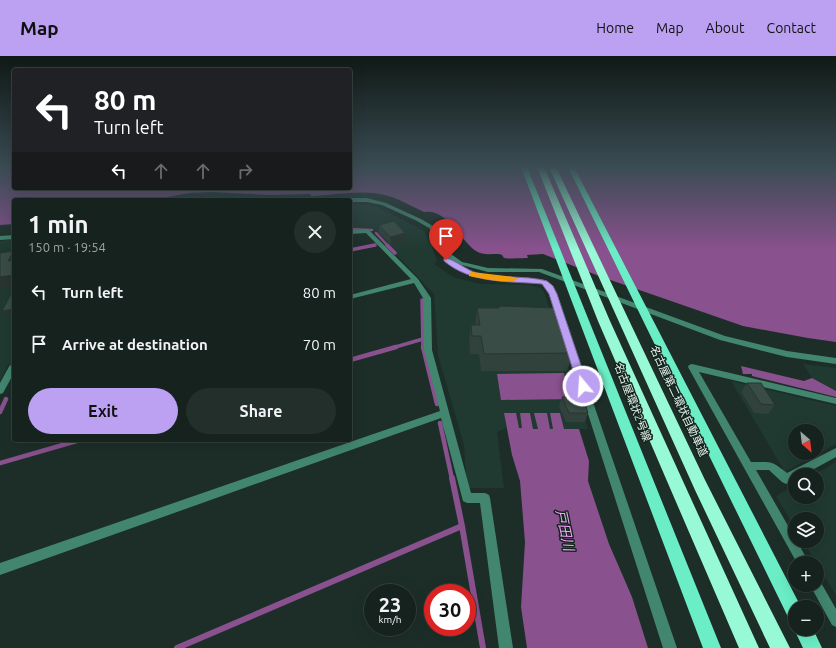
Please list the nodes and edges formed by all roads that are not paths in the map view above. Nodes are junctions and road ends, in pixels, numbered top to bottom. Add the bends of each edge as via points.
1 (535, 195) edge
2 (551, 195) edge
3 (565, 195) edge
4 (585, 195) edge
5 (352, 200) edge
6 (352, 232) edge
7 (12, 236) edge
8 (0, 238) edge
9 (445, 249) junction
10 (416, 280) junction
11 (352, 296) edge
12 (836, 361) edge
13 (12, 369) edge
14 (12, 384) edge
15 (1, 388) edge
16 (836, 401) edge
17 (445, 413) junction
18 (836, 452) edge
19 (748, 466) junction
20 (799, 556) edge
21 (0, 568) edge
22 (820, 592) edge
23 (789, 600) edge
24 (836, 621) edge
25 (807, 636) edge
26 (506, 648) edge
27 (670, 648) edge
28 (712, 648) edge
29 (749, 648) edge
30 (780, 648) edge
31 (813, 648) edge

1 - 28 highway, 名古屋環状2号線
2 - 29 highway via 604,321
3 - 30 highway, 名古屋第二環状自動車道 via 700,485
4 - 23 highway
5 - 9 street via 384,204 419,220 431,227
6 - 10 street via 367,231
7 - 8 street
9 - 12 street via 460,263 469,266 488,270 540,270 723,338 787,354
9 - 27 street via 446,260 475,275 545,282 551,288
10 - 11 street
10 - 17 street via 427,298 428,350
13 - 15 street
14 - 15 street
16 - 19 street via 692,367
17 - 21 street
17 - 26 street via 467,498 485,498
18 - 19 street via 786,480 771,466
19 - 20 street
22 - 24 street
25 - 31 highway

